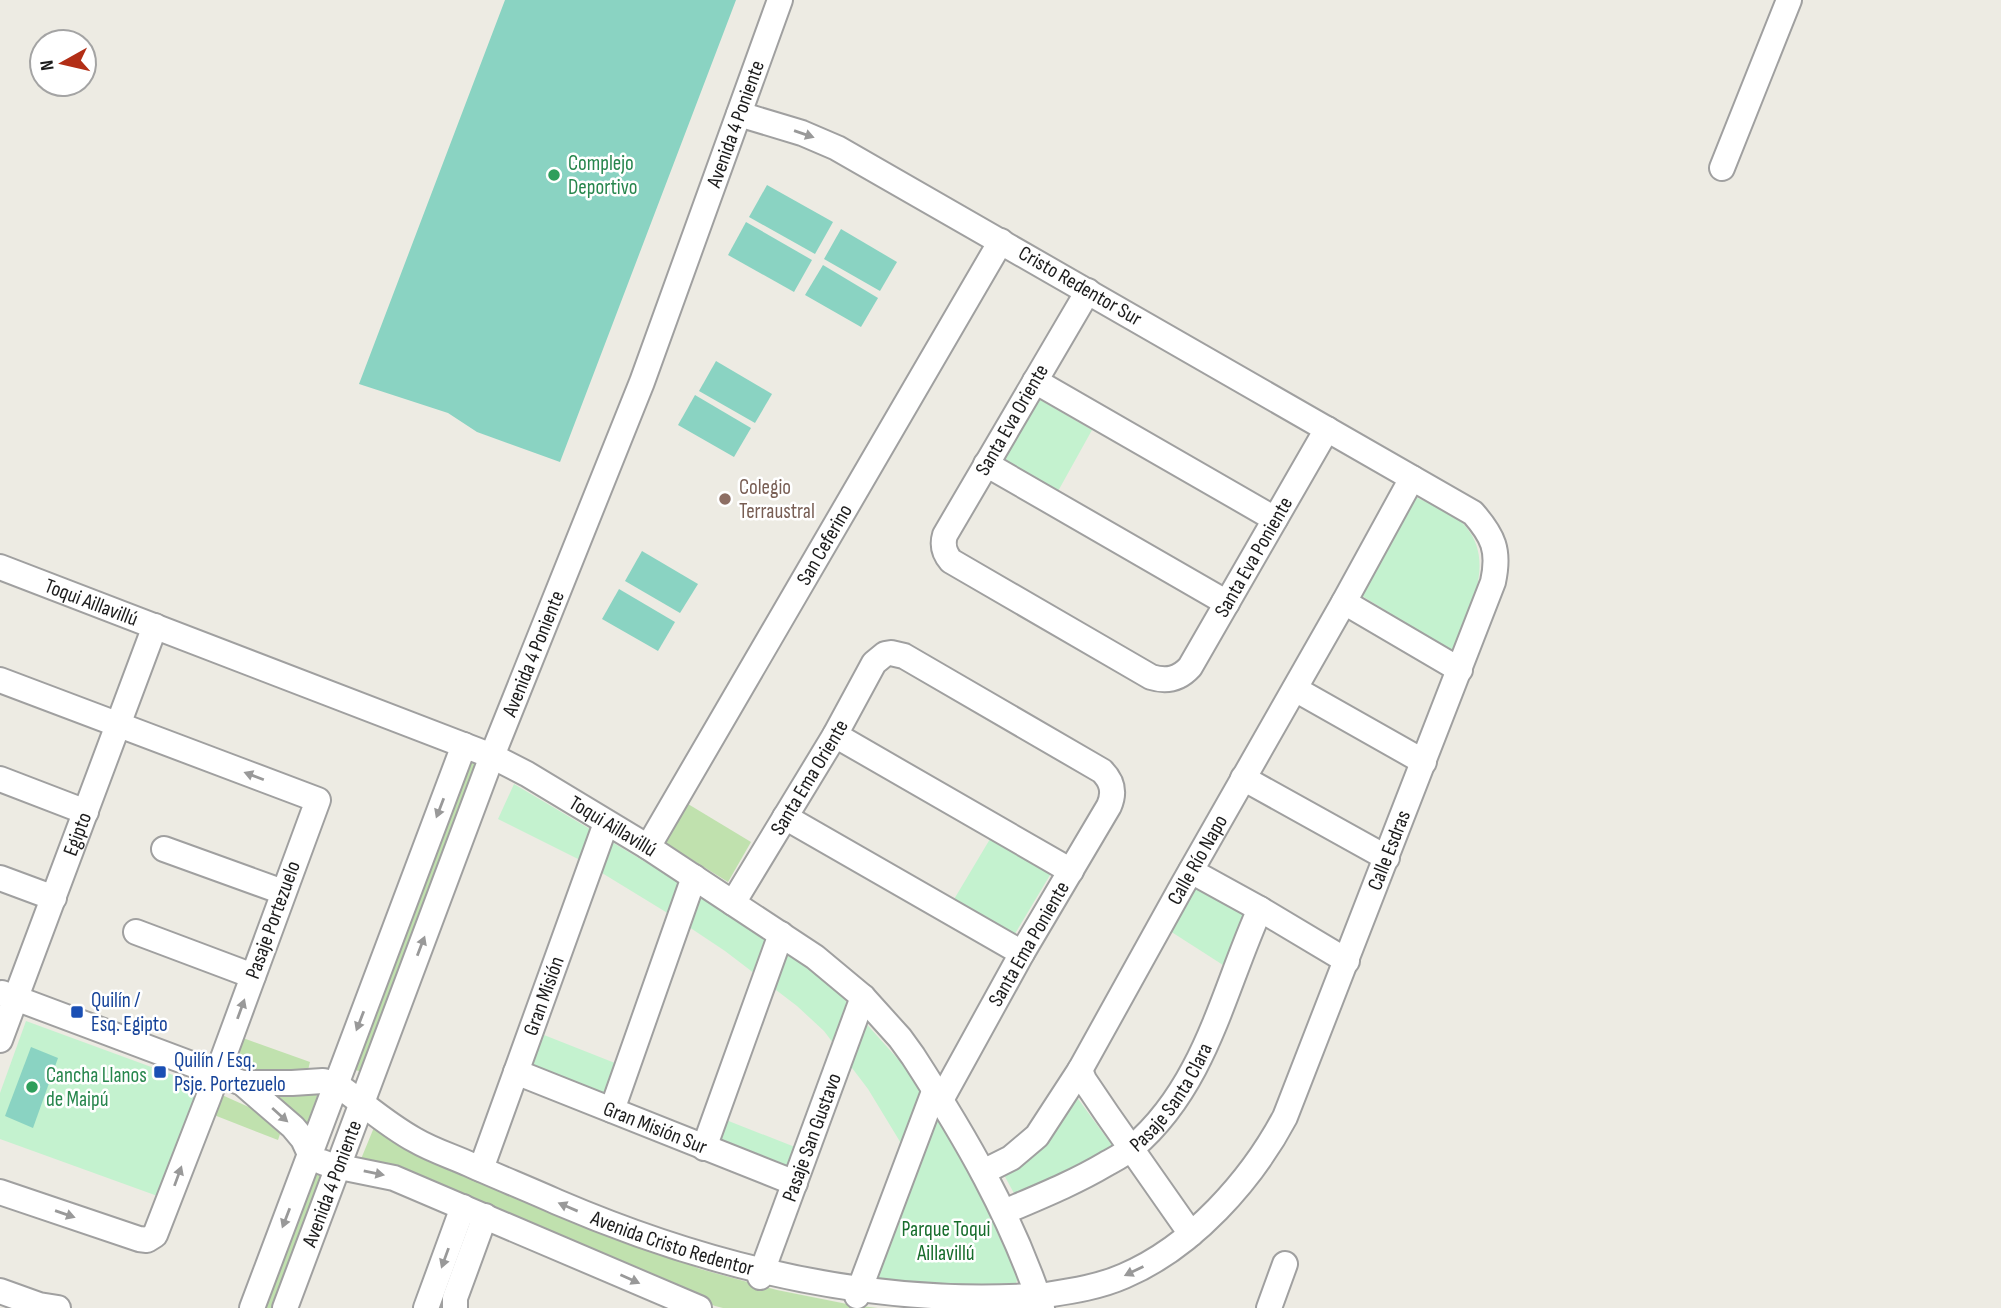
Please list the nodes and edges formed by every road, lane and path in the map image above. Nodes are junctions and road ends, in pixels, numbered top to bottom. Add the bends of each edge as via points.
1 (780, 0) edge
2 (1789, 0) edge
3 (739, 114) junction
4 (1722, 168) dead end
5 (1001, 241) junction
6 (1088, 291) junction
7 (1035, 381) junction
8 (1327, 429) junction
9 (986, 464) junction
10 (1412, 478) junction
11 (1275, 519) junction
12 (0, 567) edge
13 (1344, 602) junction
14 (1227, 603) junction
15 (155, 626) junction
16 (1460, 670) junction
17 (1173, 679) joint
18 (0, 680) edge
19 (1294, 689) junction
20 (118, 725) junction
21 (835, 735) junction
22 (464, 745) junction
23 (492, 757) junction
24 (1424, 762) junction
25 (1243, 778) junction
26 (0, 779) edge
27 (1112, 788) joint
28 (86, 812) junction
29 (785, 817) junction
30 (606, 823) junction
31 (648, 847) junction
32 (164, 849) dead end
33 (1387, 859) junction
34 (1071, 871) junction
35 (1191, 871) junction
36 (0, 877) edge
37 (694, 877) junction
38 (283, 892) junction
39 (54, 898) junction
40 (733, 903) junction
41 (1260, 909) junction
42 (135, 932) dead end
43 (781, 934) junction
44 (1022, 953) junction
45 (1347, 961) junction
46 (253, 976) junction
47 (8, 995) edge
48 (863, 997) junction
49 (0, 1040) edge
50 (1080, 1070) junction
51 (516, 1072) junction
52 (217, 1073) junction
53 (242, 1083) junction
54 (336, 1084) junction
55 (938, 1095) junction
56 (362, 1102) junction
57 (612, 1110) junction
58 (704, 1147) junction
59 (1131, 1149) junction
60 (310, 1154) junction
61 (338, 1167) junction
62 (481, 1169) junction
63 (983, 1172) junction
64 (794, 1183) junction
65 (0, 1192) edge
66 (474, 1212) junction
67 (1004, 1212) junction
68 (601, 1220) junction
69 (1191, 1234) junction
70 (585, 1259) junction
71 (1285, 1264) dead end
72 (760, 1277) junction
73 (0, 1291) edge
74 (857, 1296) junction
75 (1040, 1302) edge
76 (973, 1306) edge
77 (45, 1307) edge
78 (1271, 1307) edge
79 (252, 1308) edge
80 (285, 1308) edge
81 (426, 1308) edge
82 (455, 1308) edge
83 (699, 1308) edge

1 - 3 street, Avenida 4 Poniente
2 - 4 street
3 -> 5 street, Cristo Redentor Sur via 818,139
3 - 23 street, Avenida 4 Poniente via 642,382
5 - 6 street, Cristo Redentor Sur
5 - 31 street, San Ceferino
6 - 7 street, Santa Eva Oriente
6 - 8 street, Cristo Redentor Sur
7 - 9 street, Santa Eva Oriente
7 - 11 street
8 - 10 street, Cristo Redentor Sur
8 - 11 street, Santa Eva Poniente
9 - 14 street
9 - 17 street, Santa Eva Oriente via 943,540 951,561 1151,677
10 - 13 street, Calle Río Napo
10 - 16 street, Calle Esdras via 1473,513 1492,538 1497,565 1493,582
11 - 14 street, Santa Eva Poniente
12 - 15 street, Toqui Aillavillú
13 - 16 street
13 - 19 street, Calle Río Napo
14 - 17 street, Santa Eva Poniente via 1190,667
15 - 20 street, Egipto
15 - 22 street, Toqui Aillavillú
16 - 24 street, Calle Esdras
18 - 20 street
19 - 24 street
19 - 25 street, Calle Río Napo
20 - 28 street, Egipto
38 -> 20 street, Pasaje Portezuelo via 318,800
21 - 27 street, Santa Ema Oriente via 874,663 891,653 904,656 1102,771
21 - 29 street, Santa Ema Oriente
21 - 34 street
22 - 23 street, Toqui Aillavillú
22 -> 54 street, Avenida 4 Poniente
23 - 30 street, Toqui Aillavillú
56 -> 23 street, Avenida 4 Poniente
24 - 33 street, Calle Esdras
25 - 33 street
25 - 35 street, Calle Río Napo
26 - 28 street
27 - 34 street, Santa Ema Poniente via 1110,806
28 - 39 street, Egipto
29 - 40 street, Santa Ema Oriente
29 - 44 street
30 - 31 street, Toqui Aillavillú
30 - 51 street, Gran Misión
31 - 37 street, Toqui Aillavillú
32 - 38 street
33 - 45 street, Calle Esdras
34 - 44 street, Santa Ema Poniente
35 - 41 street
35 - 50 street, Calle Río Napo
36 - 39 street
37 - 40 street, Toqui Aillavillú
37 - 57 street
38 - 46 street, Pasaje Portezuelo
39 - 47 street, Egipto
40 - 43 street, Toqui Aillavillú
41 - 45 street
41 - 59 street, Pasaje Santa Clara via 1199,1062 1172,1105
42 - 46 street
43 - 48 street, Toqui Aillavillú via 831,968
43 - 58 street
44 - 55 street, Santa Ema Poniente
45 - 69 street, Calle Esdras via 1277,1133 1225,1200
52 -> 46 street, Pasaje Portezuelo
47 - 49 street, Egipto
47 - 52 street
48 - 55 street, Toqui Aillavillú via 900,1038
48 - 64 street, Pasaje San Gustavo
50 - 59 street
50 - 63 street, Calle Río Napo via 1037,1136 1011,1158
51 - 57 street, Gran Misión Sur
51 - 62 street, Gran Misión
52 - 53 street
65 -> 52 street, Pasaje Portezuelo via 139,1239 151,1238 158,1230
53 - 54 street
53 -> 60 street via 293,1127
54 - 56 street, Avenida Cristo Redentor
54 - 60 street, Avenida 4 Poniente
55 - 63 street, Toqui Aillavillú
55 - 74 street, Santa Ema Poniente
56 - 61 street, Avenida 4 Poniente
56 - 62 street, Avenida Cristo Redentor via 415,1140
57 - 58 street, Gran Misión Sur
58 - 64 street, Gran Misión Sur
59 - 67 street, Pasaje Santa Clara
59 - 69 street
60 - 61 street, Avenida Cristo Redentor
60 -> 79 street, Avenida 4 Poniente
61 -> 66 street, Avenida Cristo Redentor via 394,1178
61 - 80 street, Avenida 4 Poniente
68 -> 62 street, Avenida Cristo Redentor
63 - 67 street, Toqui Aillavillú
64 - 72 street, Pasaje San Gustavo
66 - 70 street, Avenida Cristo Redentor
66 -> 81 street
66 - 82 street
67 - 75 street, Toqui Aillavillú
68 - 70 street via 608,1245 600,1256
68 - 72 street, Avenida Cristo Redentor
69 -> 75 street, Calle Esdras via 1125,1276
70 -> 83 street, Avenida Cristo Redentor
71 - 78 street
72 - 74 street, Avenida Cristo Redentor
73 - 77 street
74 - 76 street, Avenida Cristo Redentor
75 - 76 street, Avenida Cristo Redentor

